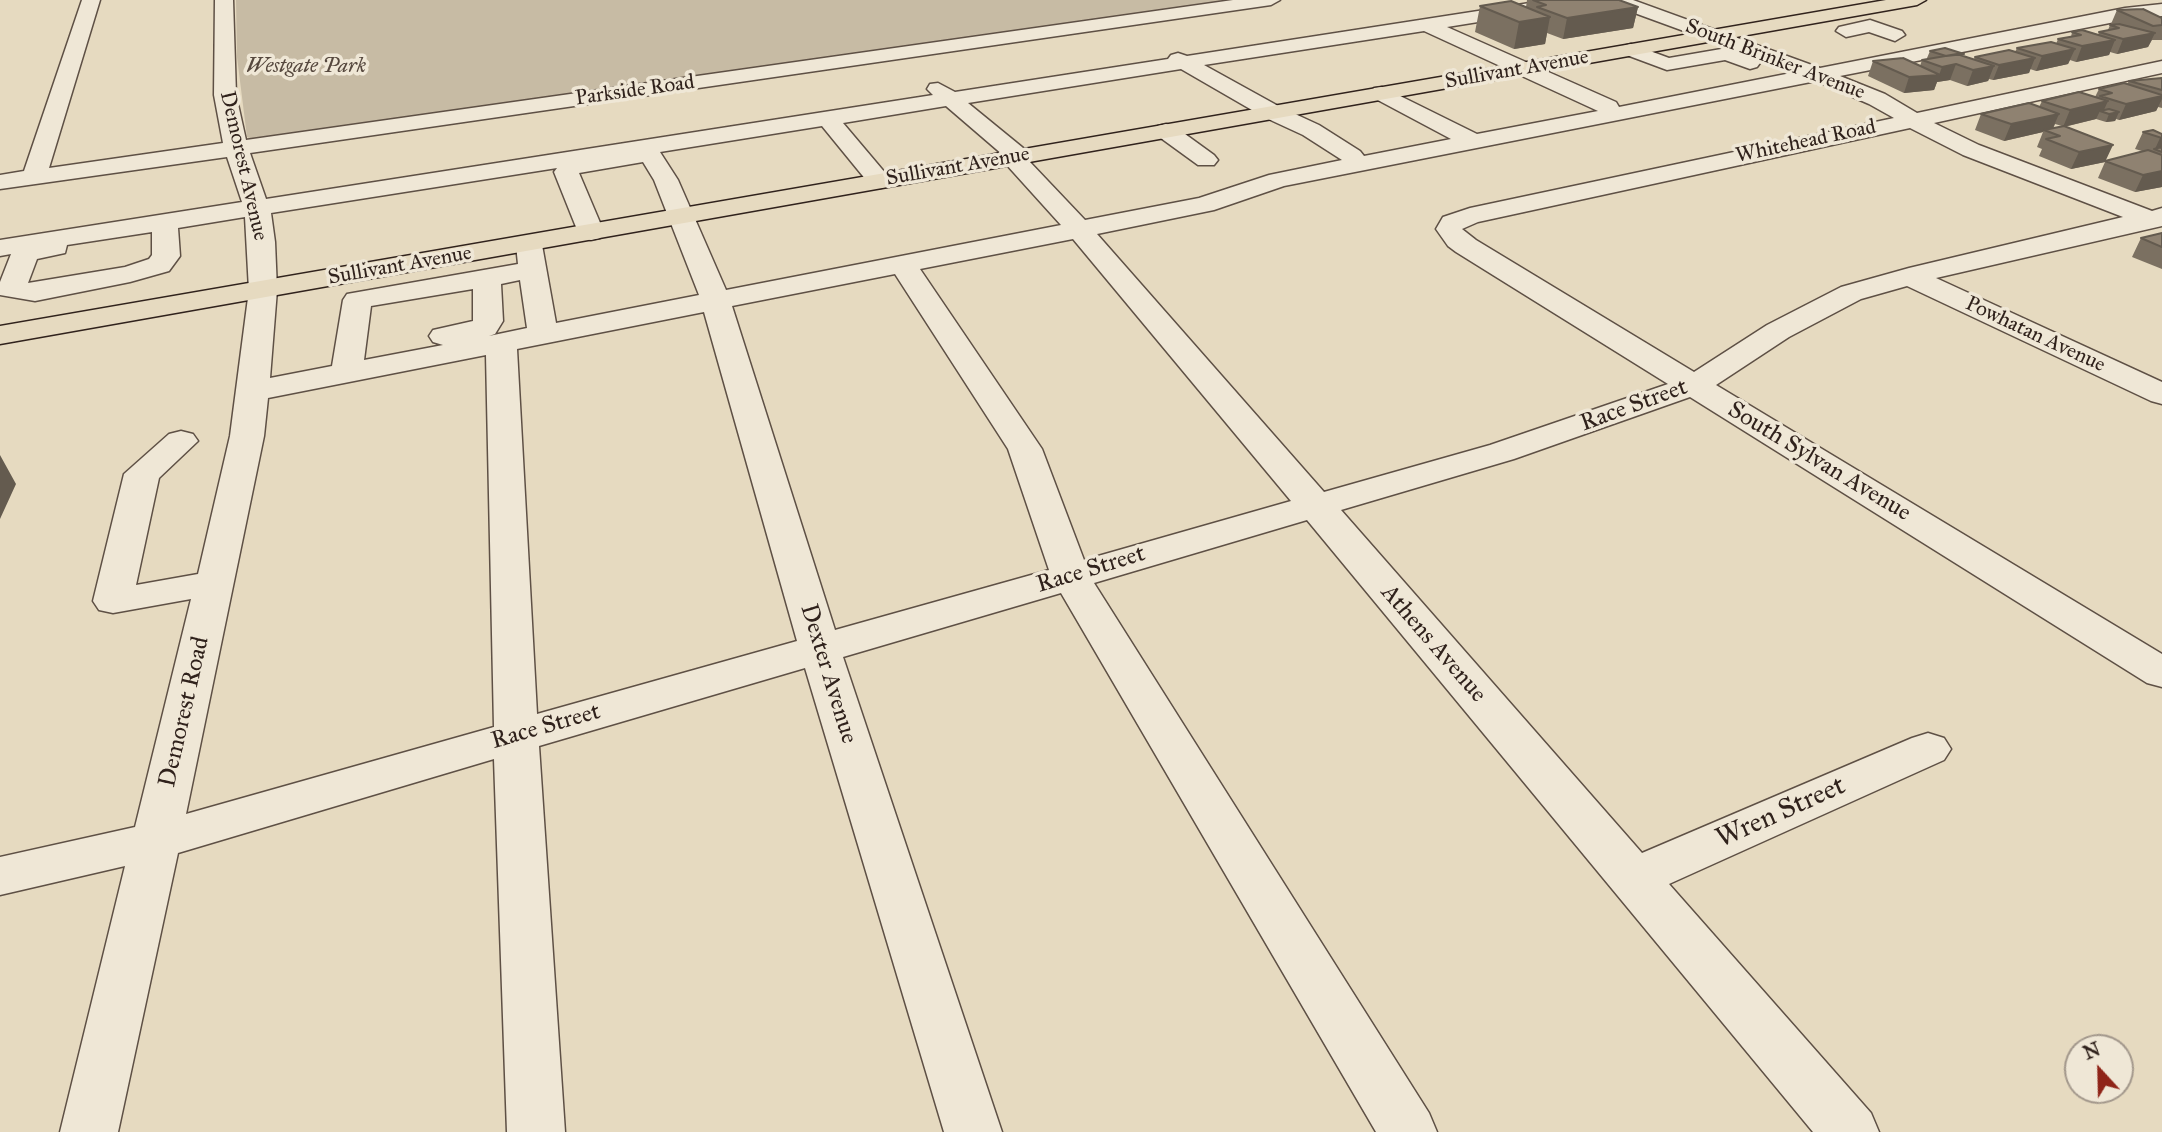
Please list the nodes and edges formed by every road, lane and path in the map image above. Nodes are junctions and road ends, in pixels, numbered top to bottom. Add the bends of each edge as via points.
1 (91, 0) edge
2 (224, 0) edge
3 (1271, 0) edge
4 (1584, 0) edge
5 (1616, 0) edge
6 (1917, 0) edge
7 (2134, 0) edge
8 (2161, 11) edge
9 (1824, 16) junction
10 (1124, 21) junction
11 (1425, 24) junction
12 (1895, 35) dead end
13 (1714, 36) junction
14 (1137, 40) dead end
15 (1171, 48) junction
16 (1632, 50) junction
17 (894, 54) junction
18 (2162, 67) edge
19 (1810, 71) junction
20 (1532, 73) junction
21 (1693, 85) dead end
22 (1634, 89) dead end
23 (1382, 93) junction
24 (950, 99) junction
25 (1608, 107) dead end
26 (1272, 112) junction
27 (827, 118) junction
28 (1912, 120) junction
29 (1166, 131) junction
30 (1474, 142) junction
31 (236, 148) junction
32 (1352, 156) dead end
33 (1017, 157) junction
34 (1206, 160) dead end
35 (34, 177) junction
36 (880, 181) junction
37 (0, 182) edge
38 (1123, 193) dead end
39 (257, 208) junction
40 (680, 216) junction
41 (1148, 216) junction
42 (2158, 220) edge
43 (1452, 223) joint
44 (163, 225) junction
45 (1079, 229) junction
46 (591, 232) junction
47 (0, 248) edge
48 (531, 256) junction
49 (902, 263) junction
50 (1909, 276) junction
51 (487, 277) junction
52 (263, 290) junction
53 (23, 291) junction
54 (715, 299) junction
55 (542, 322) junction
56 (495, 332) junction
57 (11, 333) edge
58 (347, 364) junction
59 (1692, 385) junction
60 (253, 391) junction
61 (2162, 394) edge
62 (181, 442) dead end
63 (1314, 507) junction
64 (1070, 575) junction
65 (215, 583) junction
66 (820, 650) junction
67 (2162, 673) edge
68 (516, 735) junction
69 (1928, 749) dead end
70 (155, 841) junction
71 (0, 876) edge
72 (1634, 877) junction
73 (89, 1132) edge
74 (536, 1132) edge
75 (973, 1132) edge
76 (1408, 1132) edge
77 (1850, 1132) edge

1 - 35 street
2 - 31 street, Demorest Avenue via 225,94
3 - 10 street, Parkside Road
4 - 11 street
5 - 13 street, South Brinker Avenue
6 - 9 main road, Sullivant Avenue
7 - 8 street
8 - 19 street
9 - 12 street via 1853,29 1870,26
9 - 13 main road, Sullivant Avenue
10 - 14 street via 1116,27
10 - 15 street via 1139,23
10 - 17 street, Parkside Road
11 - 15 street
11 - 20 street
13 - 16 main road, Sullivant Avenue
13 - 19 street, South Brinker Avenue
15 - 24 street
15 - 26 street
16 - 19 street via 1667,64 1727,54 1773,71
16 - 20 main road, Sullivant Avenue via 1585,68
17 - 24 street, Athens Avenue
17 - 31 street, Parkside Road
18 - 28 street, Whitehead Road
19 - 28 street, South Brinker Avenue via 1877,99
19 - 30 street
20 - 23 main road, Sullivant Avenue
20 - 25 street
21 - 22 street via 1646,94
23 - 26 main road, Sullivant Avenue
23 - 30 street
24 - 27 street
24 - 33 street, Athens Avenue
26 - 29 main road, Sullivant Avenue
26 - 32 street
27 - 36 street
27 - 39 street
28 - 42 street, South Brinker Avenue via 1998,162
28 - 43 street, Whitehead Road
29 - 33 main road, Sullivant Avenue
29 - 34 street
30 - 41 street via 1278,180 1205,205
31 - 35 street, Parkside Road
31 - 39 street, Demorest Avenue
33 - 36 main road, Sullivant Avenue
33 - 45 street, Athens Avenue
35 - 37 street, Parkside Road
36 - 40 main road, Sullivant Avenue
38 - 41 street
39 - 44 street
39 - 52 street, Demorest Avenue
40 - 46 main road, Sullivant Avenue
40 - 46 street, Dexter Avenue via 650,154 573,166 566,172
40 - 54 street, Dexter Avenue
41 - 45 street
42 - 50 street, Race Street
43 - 59 street, South Sylvan Avenue via 1449,229 1457,240
44 - 47 street
44 - 53 street via 33,250 25,254
44 - 53 street via 166,256 159,265
45 - 49 street
45 - 63 street, Athens Avenue
46 - 48 main road, Sullivant Avenue
48 - 51 street
48 - 52 main road, Sullivant Avenue
48 - 55 street
49 - 54 street
49 - 64 street via 1025,449
50 - 59 street, Race Street via 1851,293 1778,331
50 - 61 street, Powhatan Avenue
51 - 56 street
51 - 58 street via 357,300
52 - 57 main road, Sullivant Avenue
52 - 60 street, Demorest Road
53 - 57 street
54 - 55 street
54 - 66 street, Dexter Avenue
55 - 56 street
56 - 58 street via 484,328
56 - 68 street
58 - 60 street
59 - 63 street, Race Street via 1502,452
59 - 67 street, South Sylvan Avenue
60 - 65 street, Demorest Road
62 - 65 street via 142,474 113,601
63 - 64 street, Race Street
63 - 72 street, Athens Avenue
64 - 66 street, Race Street
64 - 76 street
65 - 70 street, Demorest Road
66 - 68 street, Race Street
66 - 75 street, Dexter Avenue
68 - 70 street, Race Street
68 - 74 street
69 - 72 street, Wren Street
70 - 71 street, Race Street
70 - 73 street, Demorest Road
72 - 77 street, Athens Avenue

